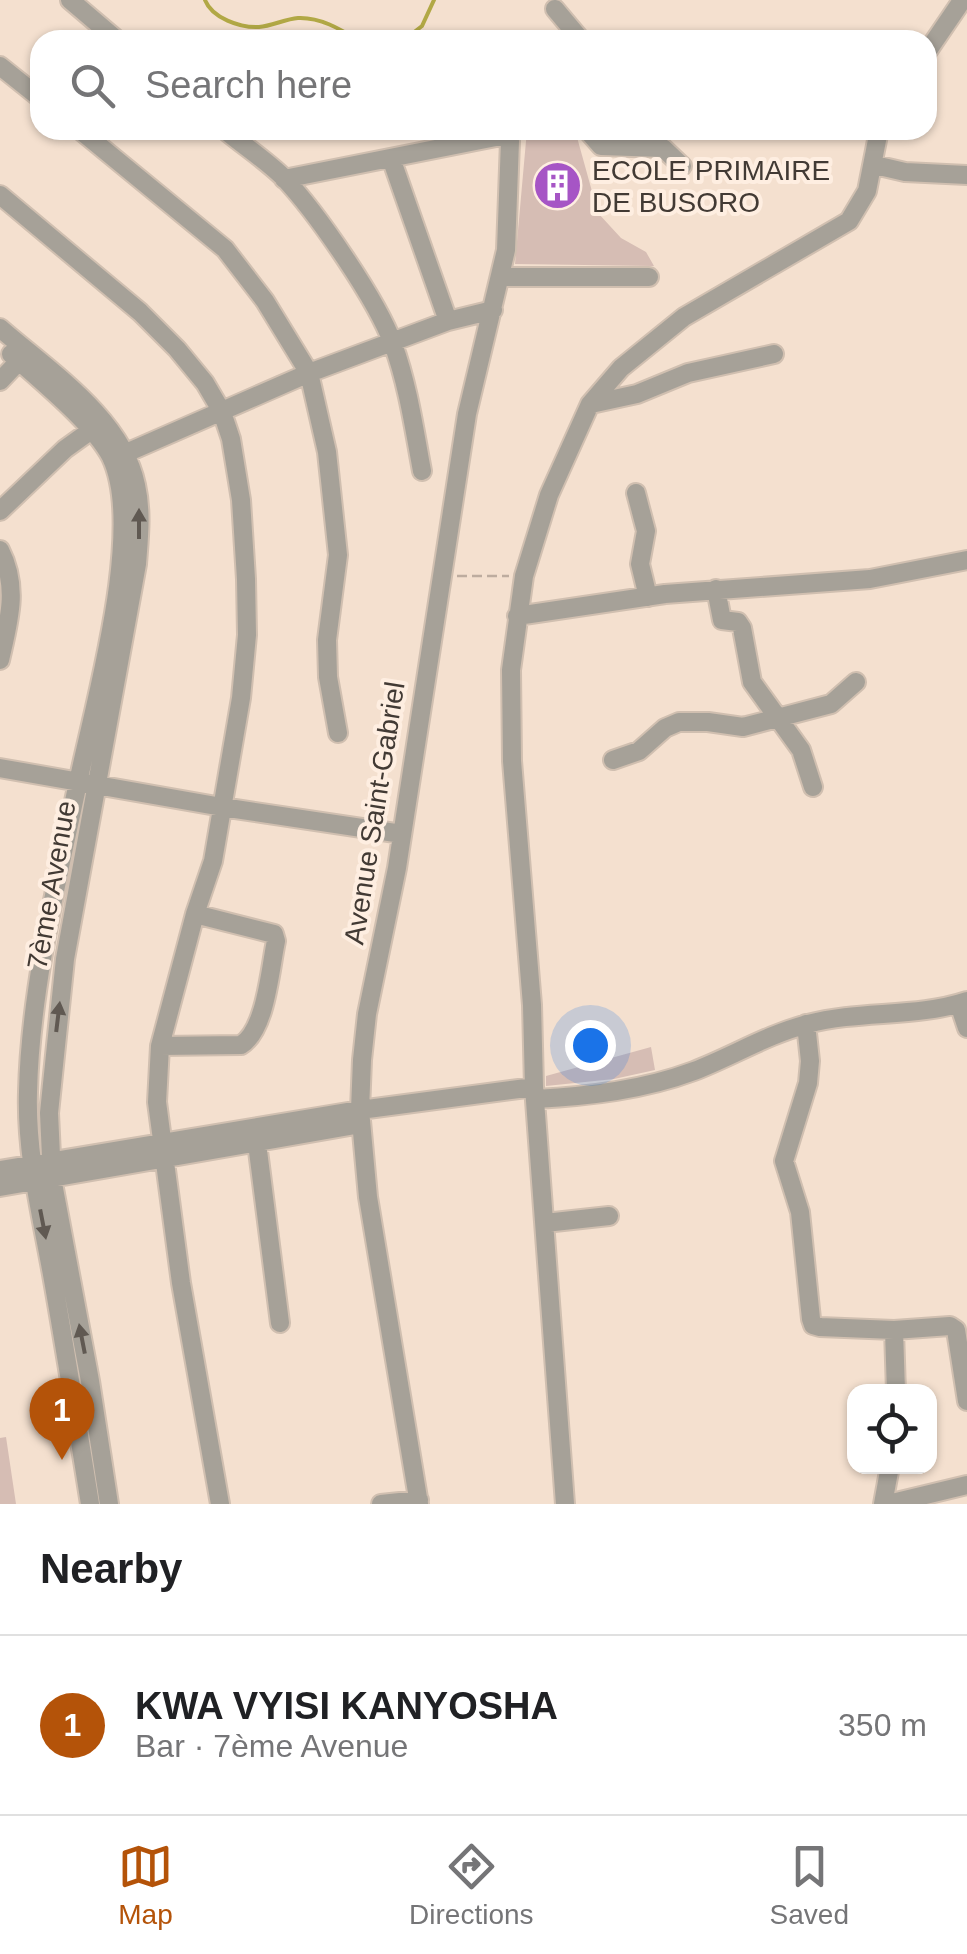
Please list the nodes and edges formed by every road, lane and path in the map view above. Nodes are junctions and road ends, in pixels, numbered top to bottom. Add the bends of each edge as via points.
1 (70, 0) edge
2 (961, 2) edge
3 (555, 10) dead end
4 (105, 30) edge
5 (572, 30) edge
6 (937, 37) edge
7 (0, 66) edge
8 (30, 90) edge
9 (92, 140) edge
10 (237, 140) edge
11 (473, 140) edge
12 (510, 140) edge
13 (596, 140) edge
14 (878, 140) edge
15 (391, 158) junction
16 (875, 165) junction
17 (682, 166) dead end
18 (967, 175) edge
19 (284, 178) junction
20 (0, 195) edge
21 (500, 277) junction
22 (649, 278) dead end
23 (493, 310) junction
24 (448, 320) junction
25 (0, 328) edge
26 (392, 341) junction
27 (0, 343) edge
28 (774, 354) dead end
29 (19, 361) junction
30 (310, 373) junction
31 (0, 382) edge
32 (590, 404) junction
33 (222, 412) junction
34 (96, 426) junction
35 (119, 456) junction
36 (422, 471) dead end
37 (636, 492) dead end
38 (0, 511) edge
39 (0, 550) edge
40 (967, 560) edge
41 (440, 576) junction
42 (524, 576) junction
43 (716, 589) junction
44 (648, 597) junction
45 (517, 616) junction
46 (0, 660) edge
47 (856, 682) dead end
48 (779, 718) junction
49 (338, 733) dead end
50 (613, 760) dead end
51 (0, 768) edge
52 (87, 784) junction
53 (812, 788) dead end
54 (222, 807) junction
55 (402, 834) junction
56 (195, 914) junction
57 (963, 1002) edge
58 (806, 1024) junction
59 (967, 1028) edge
60 (160, 1046) junction
61 (535, 1093) junction
62 (361, 1117) junction
63 (257, 1143) junction
64 (162, 1152) junction
65 (0, 1170) edge
66 (42, 1170) junction
67 (0, 1187) edge
68 (610, 1216) dead end
69 (545, 1223) junction
70 (280, 1323) dead end
71 (894, 1330) junction
72 (896, 1384) edge
73 (967, 1401) edge
74 (889, 1474) edge
75 (967, 1485) edge
76 (419, 1502) edge
77 (90, 1504) edge
78 (108, 1504) edge
79 (220, 1504) edge
80 (382, 1504) edge
81 (565, 1504) edge
82 (885, 1504) edge

1 - 4 street
2 - 6 street
3 - 5 street
7 - 8 street
9 - 30 street via 225,249
10 - 19 street
11 - 15 street
12 - 21 street, Avenue Saint-Gabriel
13 - 17 street via 601,146 663,148
14 - 16 street
15 - 19 street
15 - 24 street
16 - 18 street
16 - 32 street via 849,220 684,318
19 - 26 street via 349,266
20 - 33 street via 140,312 205,382
21 - 22 street
21 - 23 street, Avenue Saint-Gabriel
23 - 24 street
23 - 41 street, Avenue Saint-Gabriel via 467,414
24 - 26 street
25 - 34 street, 7ème Avenue
26 - 30 street
26 - 36 street
27 - 29 street, 7ème Avenue
28 - 32 street
29 - 31 street
29 - 34 street, 7ème Avenue
30 - 33 street
30 - 49 street via 338,555 327,640
32 - 42 street
33 - 35 street
33 - 54 street via 241,500 247,634
34 - 35 street, 7ème Avenue
34 - 38 street
35 - 52 street, 7ème Avenue via 118,588
37 - 44 street via 646,531 640,564
39 - 46 street via 11,576 12,605
40 - 43 street via 870,579
41 - 42 path
41 - 55 street, Avenue Saint-Gabriel
42 - 45 street
43 - 44 street
43 - 48 street via 722,620 742,628 752,682
44 - 45 street
45 - 61 street via 512,761
47 - 48 street via 831,704
48 - 50 street via 743,727 679,722 639,751
48 - 53 street via 806,760
51 - 52 street
52 - 54 street
52 - 66 street, 7ème Avenue via 31,1044 28,1094
54 - 55 street
54 - 56 street
55 - 62 street, Avenue Saint-Gabriel via 367,1014
56 - 60 street
56 - 60 street via 274,934 259,1024 241,1044
57 - 58 street
57 - 59 street
58 - 61 street via 666,1080 594,1096
58 - 71 street via 808,1083 784,1161 800,1212 810,1318 820,1327
60 - 64 street
61 - 62 street
61 - 69 street
62 - 63 street
62 - 64 street
62 - 76 street, Avenue Saint-Gabriel
63 - 64 street
63 - 70 street
64 - 66 street
64 - 79 street
65 - 66 street
66 - 67 street
66 -> 77 street, 7ème Avenue
78 -> 66 street, 7ème Avenue via 90,1381
68 - 69 street
69 - 81 street
71 - 72 street
71 - 73 street via 956,1330
74 - 82 street
75 - 82 street
76 - 80 street

